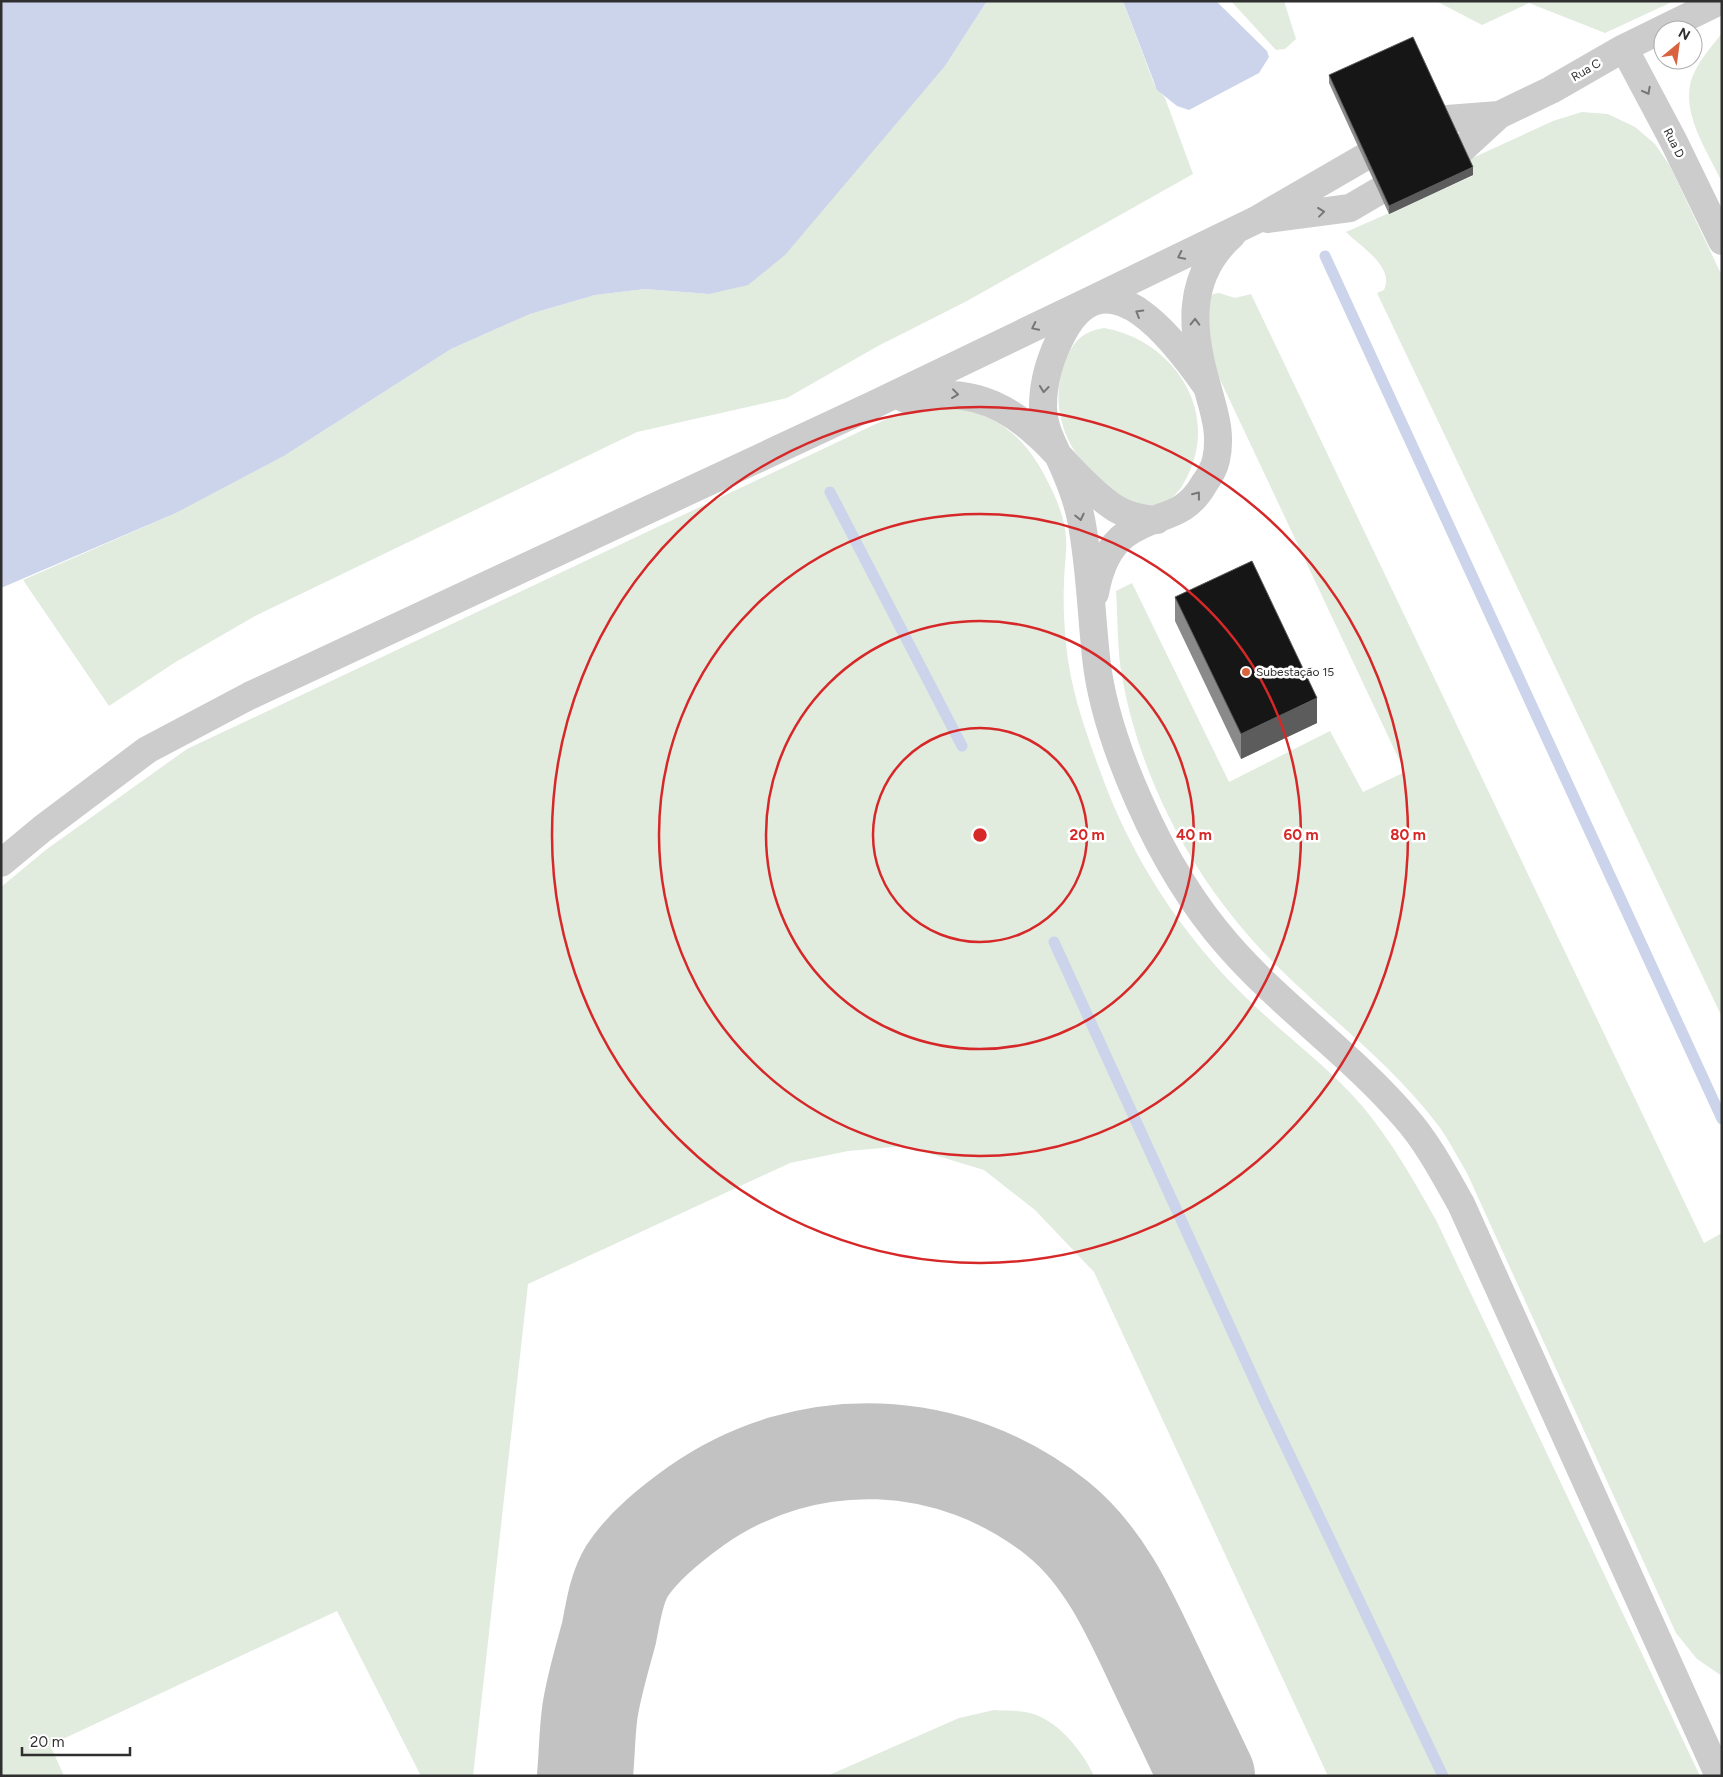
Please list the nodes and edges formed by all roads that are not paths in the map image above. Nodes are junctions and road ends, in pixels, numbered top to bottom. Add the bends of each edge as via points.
1 (1720, 1) edge
2 (1624, 48) junction
3 (1499, 116) junction
4 (1447, 119) edge
5 (1461, 150) edge
6 (1364, 158) edge
7 (1379, 191) edge
8 (1248, 223) junction
9 (1722, 241) edge
10 (1090, 301) junction
11 (1207, 386) junction
12 (873, 405) junction
13 (1057, 455) junction
14 (1157, 520) junction
15 (1093, 604) junction
16 (1, 863) edge
17 (1713, 1741) edge
18 (1719, 1776) edge

1 - 2 lane, Rua C
2 - 3 lane, Rua C
2 -> 9 lane, Rua D
3 - 4 lane, Rua C
3 - 5 lane
6 - 8 lane
8 -> 7 lane via 1350,208
8 -> 10 lane
11 -> 8 lane via 1194,334 1198,287 1215,253
11 -> 10 lane via 1179,347 1145,316 1117,302
10 -> 12 lane
10 -> 13 lane via 1076,314 1049,362 1042,409 1046,430
14 -> 11 lane via 1186,507 1198,495 1215,463 1218,428
12 -> 13 lane via 952,393 974,397 1020,420
12 - 16 lane via 249,696 147,750
13 - 14 lane via 1110,507 1139,519
13 -> 15 lane via 1081,517
14 - 15 lane via 1125,534 1114,546 1098,577
15 - 17 lane via 1096,658 1104,706 1139,801 1161,845 1226,943 1370,1079 1407,1119 1437,1162 1460,1204
17 - 18 lane

